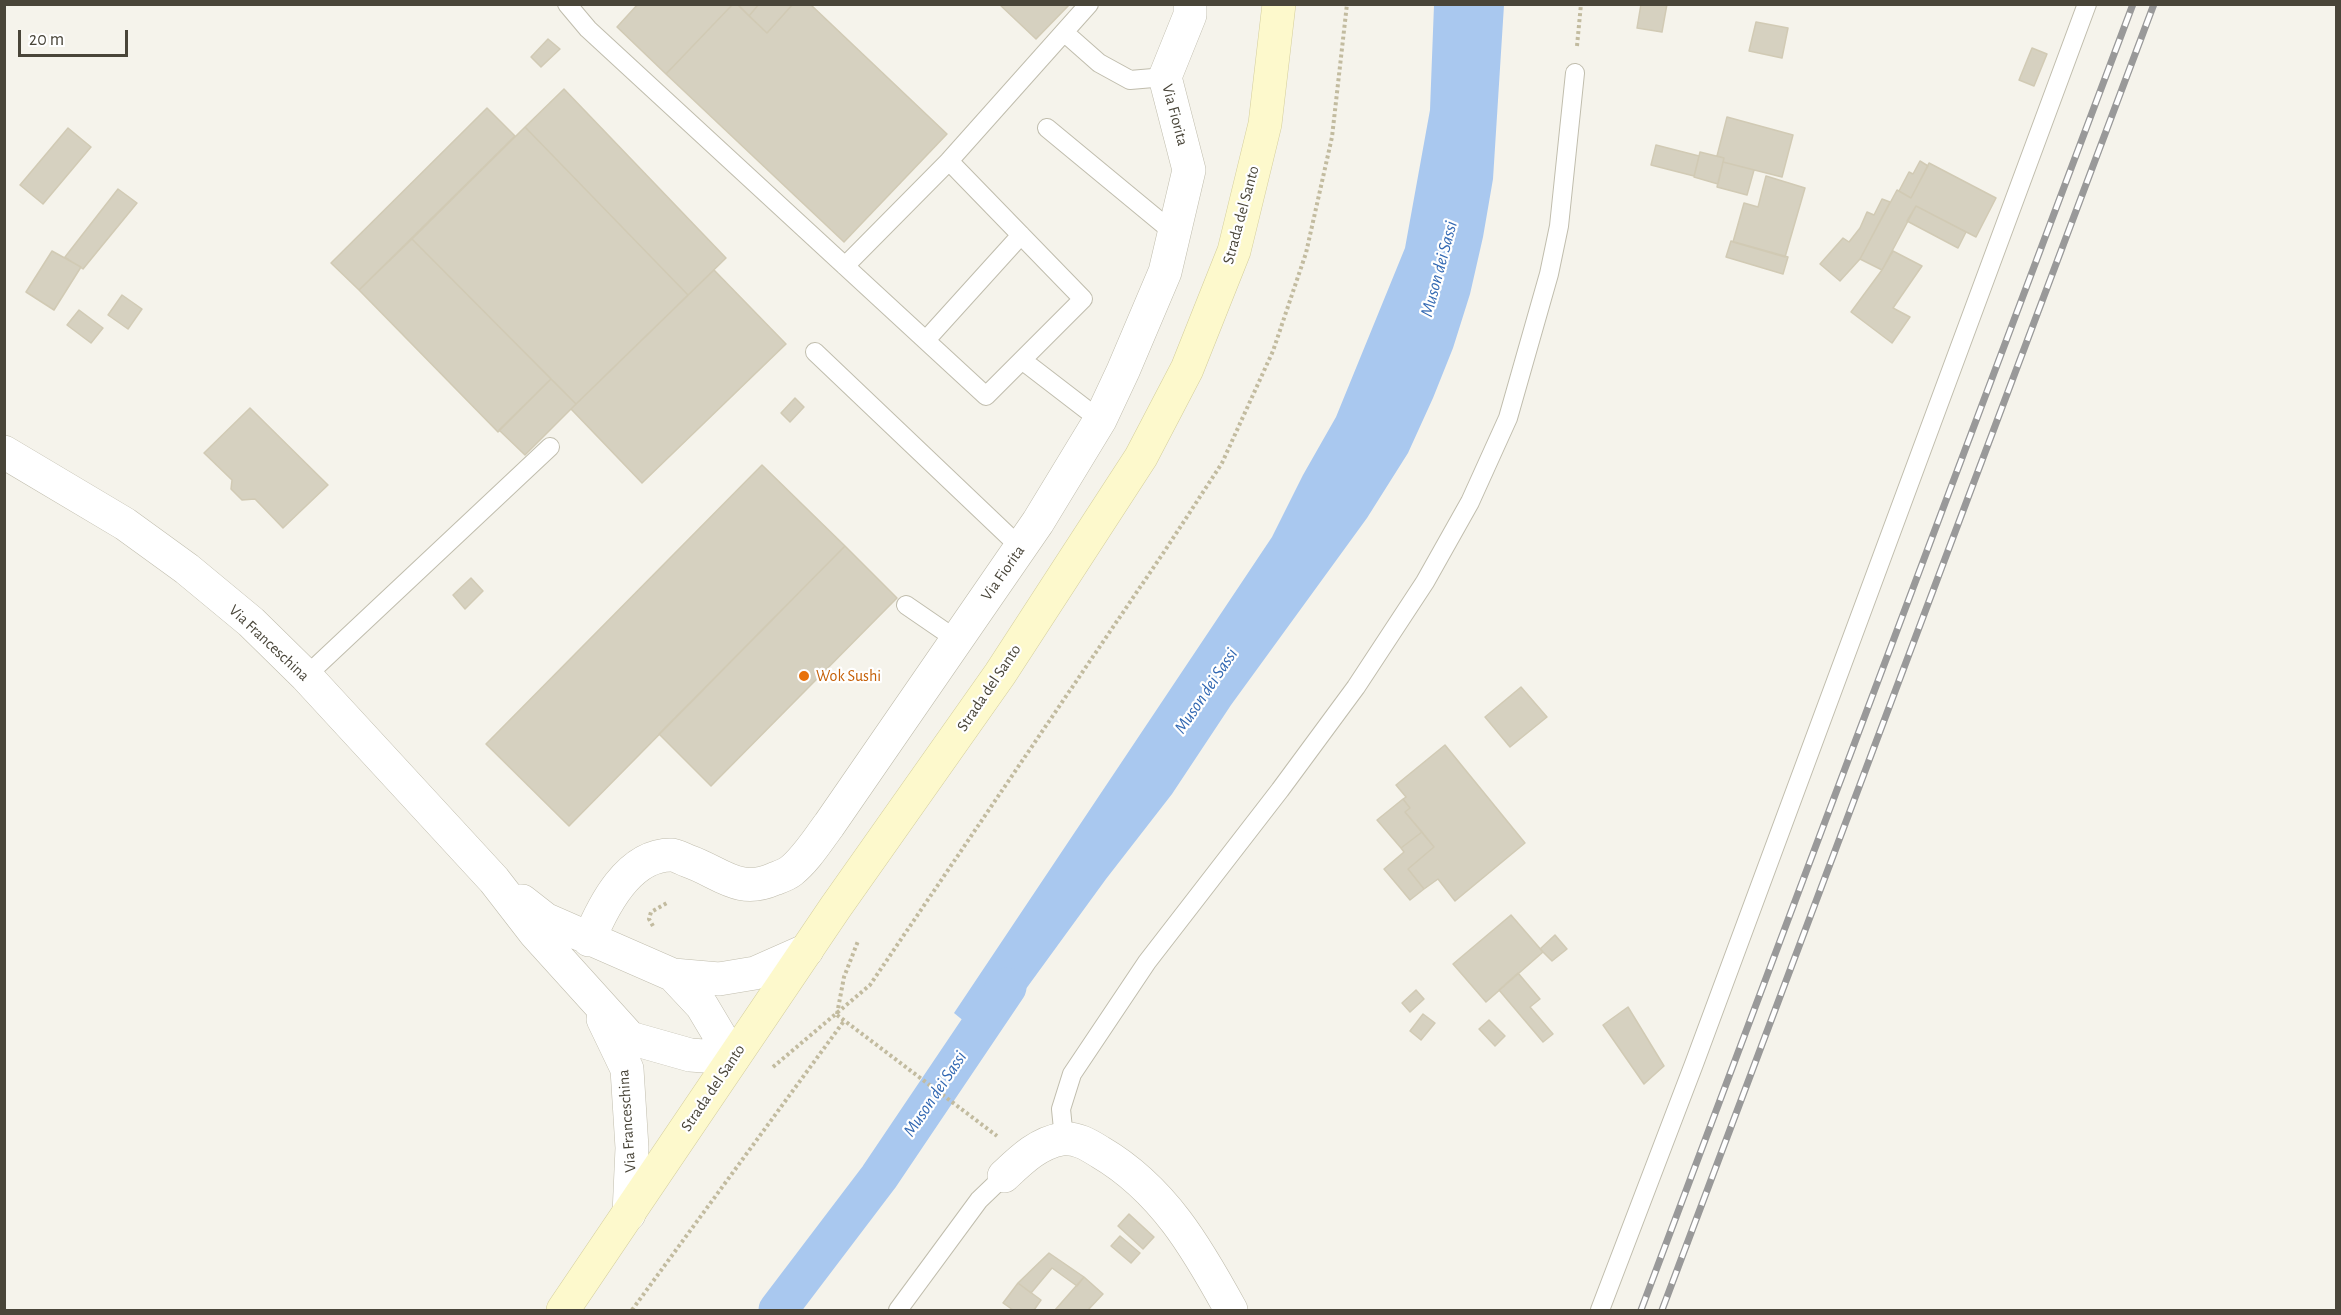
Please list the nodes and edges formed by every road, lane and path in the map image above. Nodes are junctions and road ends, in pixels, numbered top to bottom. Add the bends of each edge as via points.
1 (1089, 4) edge
2 (1190, 4) edge
3 (1279, 4) edge
4 (1347, 4) edge
5 (1581, 4) edge
6 (2088, 4) edge
7 (567, 5) edge
8 (1065, 33) junction
9 (1575, 74) joint
10 (1165, 77) junction
11 (1047, 128) dead end
12 (949, 161) junction
13 (1174, 233) junction
14 (1021, 235) junction
15 (845, 266) junction
16 (926, 340) junction
17 (815, 351) dead end
18 (1022, 360) junction
19 (1100, 420) junction
20 (550, 447) dead end
21 (4, 452) edge
22 (1021, 548) junction
23 (906, 605) dead end
24 (957, 640) junction
25 (306, 676) junction
26 (494, 880) junction
27 (857, 933) dead end
28 (589, 940) junction
29 (807, 950) junction
30 (673, 975) junction
31 (594, 998) junction
32 (837, 1015) junction
33 (844, 1021) junction
34 (733, 1058) junction
35 (995, 1135) dead end
36 (1064, 1139) junction
37 (1004, 1176) joint
38 (629, 1214) junction
39 (562, 1311) edge
40 (632, 1311) edge
41 (898, 1311) edge
42 (1231, 1311) edge
43 (1600, 1311) edge

1 - 8 lane
2 - 10 street, Via Fiorita via 1190,15
3 - 29 main road, Strada del Santo via 1265,124 1234,251 1186,369 1141,457 1000,674
4 - 32 path via 1332,137 1306,253 1273,351 1222,463 870,985
5 - 9 path
6 - 43 lane
7 - 15 lane
8 - 10 lane via 1100,63 1130,80
8 - 12 lane
9 - 36 lane via 1559,226 1549,274 1508,418 1470,502 1425,582 1356,687 1147,962 1072,1074 1061,1109
10 - 13 street, Via Fiorita via 1190,170
11 - 13 lane
12 - 14 lane
12 - 15 lane
13 - 19 street, Via Fiorita via 1165,272
14 - 16 lane
14 - 18 lane via 1083,300
15 - 16 lane
16 - 18 lane via 986,396
17 - 22 lane
18 - 19 lane
19 - 22 street, Via Fiorita
20 - 25 lane
21 - 25 street, Via Franceschina via 125,524 187,569
22 - 24 street, Via Fiorita
23 - 24 lane
24 - 28 street, Via Fiorita via 829,825 790,873 763,884 745,885 672,855 646,860 614,889
25 - 26 street, Via Franceschina
26 - 28 street, Via Franceschina via 545,919
26 - 31 street, Via Franceschina
27 - 32 path
28 - 30 street, Via Franceschina
29 - 30 street, Via Franceschina via 755,973 719,979
29 - 34 main road, Strada del Santo
30 - 34 street, Via Franceschina via 702,1006
31 - 34 street, Via Franceschina via 630,1038 690,1055
31 - 38 street, Via Franceschina via 627,1069 632,1148
32 - 33 path
33 - 35 path
33 - 40 path
34 - 38 main road, Strada del Santo
36 - 37 street via 1024,1157
36 - 42 street via 1083,1142 1120,1164 1150,1191 1184,1229
37 - 41 lane via 979,1200
38 - 39 main road, Strada del Santo

